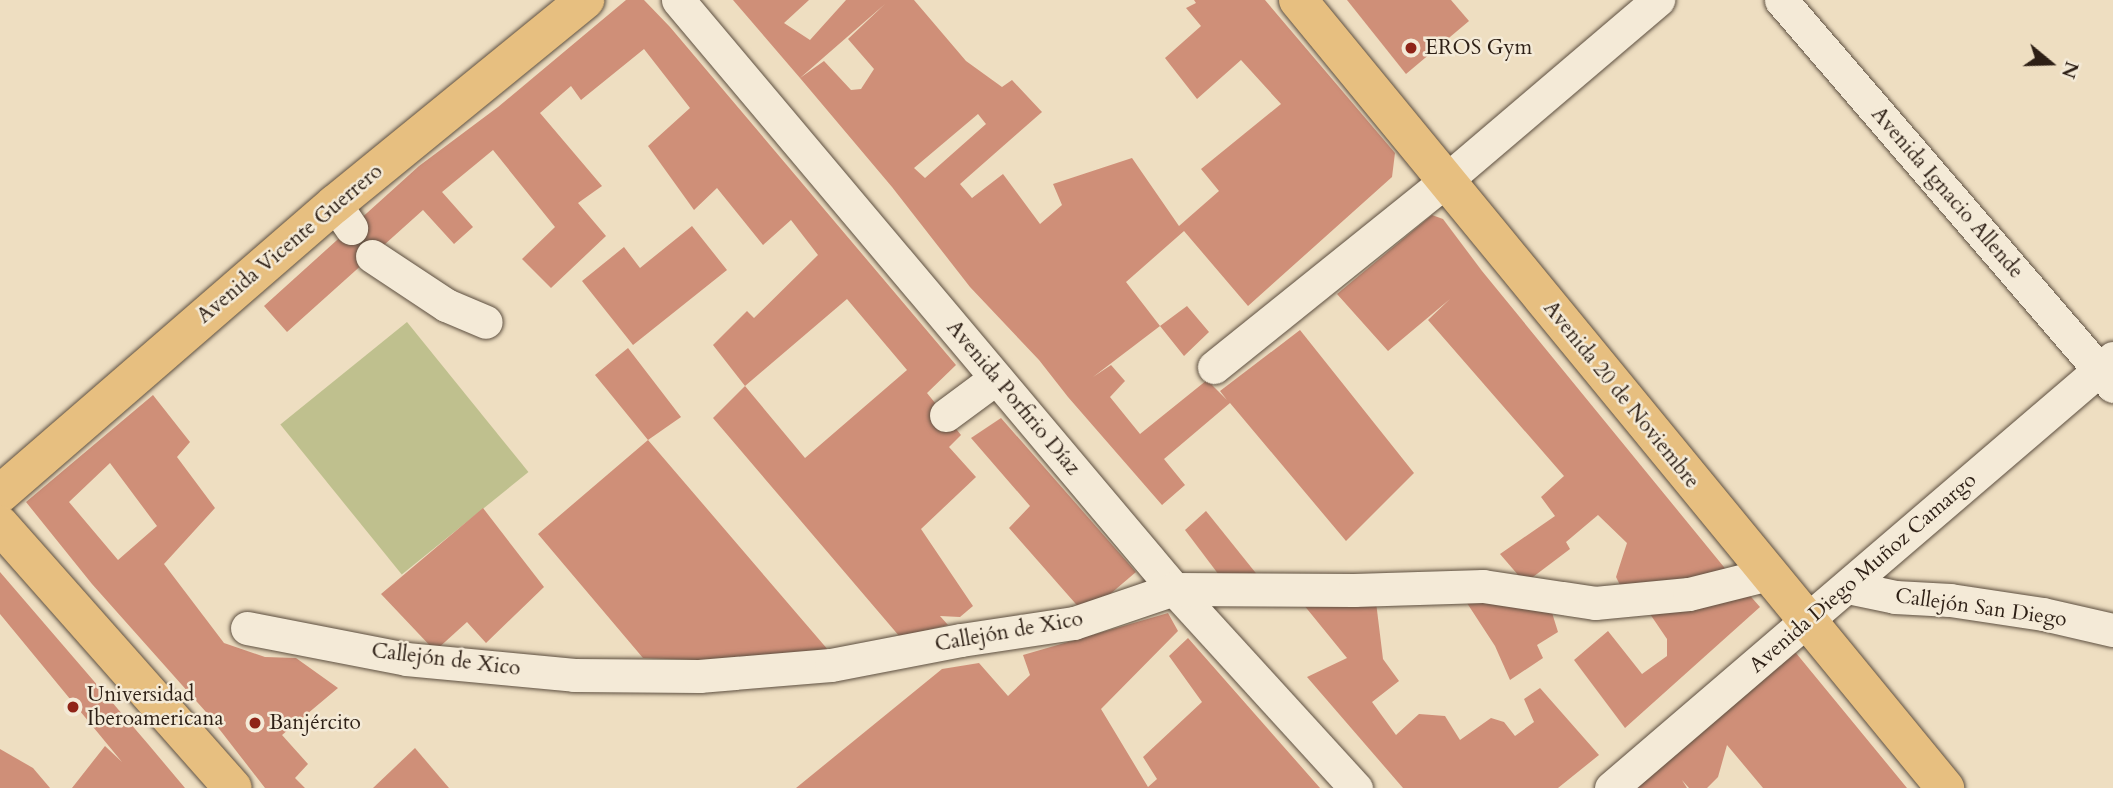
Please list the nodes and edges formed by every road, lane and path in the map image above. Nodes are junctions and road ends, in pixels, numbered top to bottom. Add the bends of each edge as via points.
1 (584, 0) edge
2 (678, 0) edge
3 (1298, 0) edge
4 (1658, 0) edge
5 (1781, 0) edge
6 (1446, 181) junction
7 (372, 256) dead end
8 (486, 322) dead end
9 (1214, 367) dead end
10 (2108, 371) edge
11 (996, 377) junction
12 (946, 415) dead end
13 (0, 494) edge
14 (0, 525) edge
15 (1768, 574) junction
16 (1848, 587) junction
17 (1174, 589) junction
18 (1807, 622) junction
19 (247, 628) dead end
20 (2113, 630) edge
21 (233, 788) edge
22 (1356, 788) edge
23 (1611, 788) edge
24 (1945, 788) edge

1 - 13 main road, Avenida Vicente Guerrero via 343,216
2 - 11 street, Avenida Porfirio Díaz
3 - 6 main road, Avenida 20 de Noviembre
4 - 6 street
5 - 10 street, Avenida Ignacio Allende
6 - 9 street
6 - 15 main road, Avenida 20 de Noviembre
7 - 8 street via 446,305
10 - 16 street, Avenida Diego Muñoz Camargo
11 - 12 street
11 - 17 street, Avenida Porfirio Díaz
14 - 21 main road
15 - 17 street, Callejón de Xico via 1689,594 1595,603 1483,586
15 - 18 main road, Avenida 20 de Noviembre
16 - 18 street, Avenida Diego Muñoz Camargo
16 - 20 street, Callejón San Diego via 2043,614
17 - 19 street, Callejón de Xico via 1074,623 831,665 699,676 574,675 406,659
17 - 22 street, Avenida Porfirio Díaz
18 - 23 street, Avenida Diego Muñoz Camargo
18 - 24 main road, Avenida 20 de Noviembre

